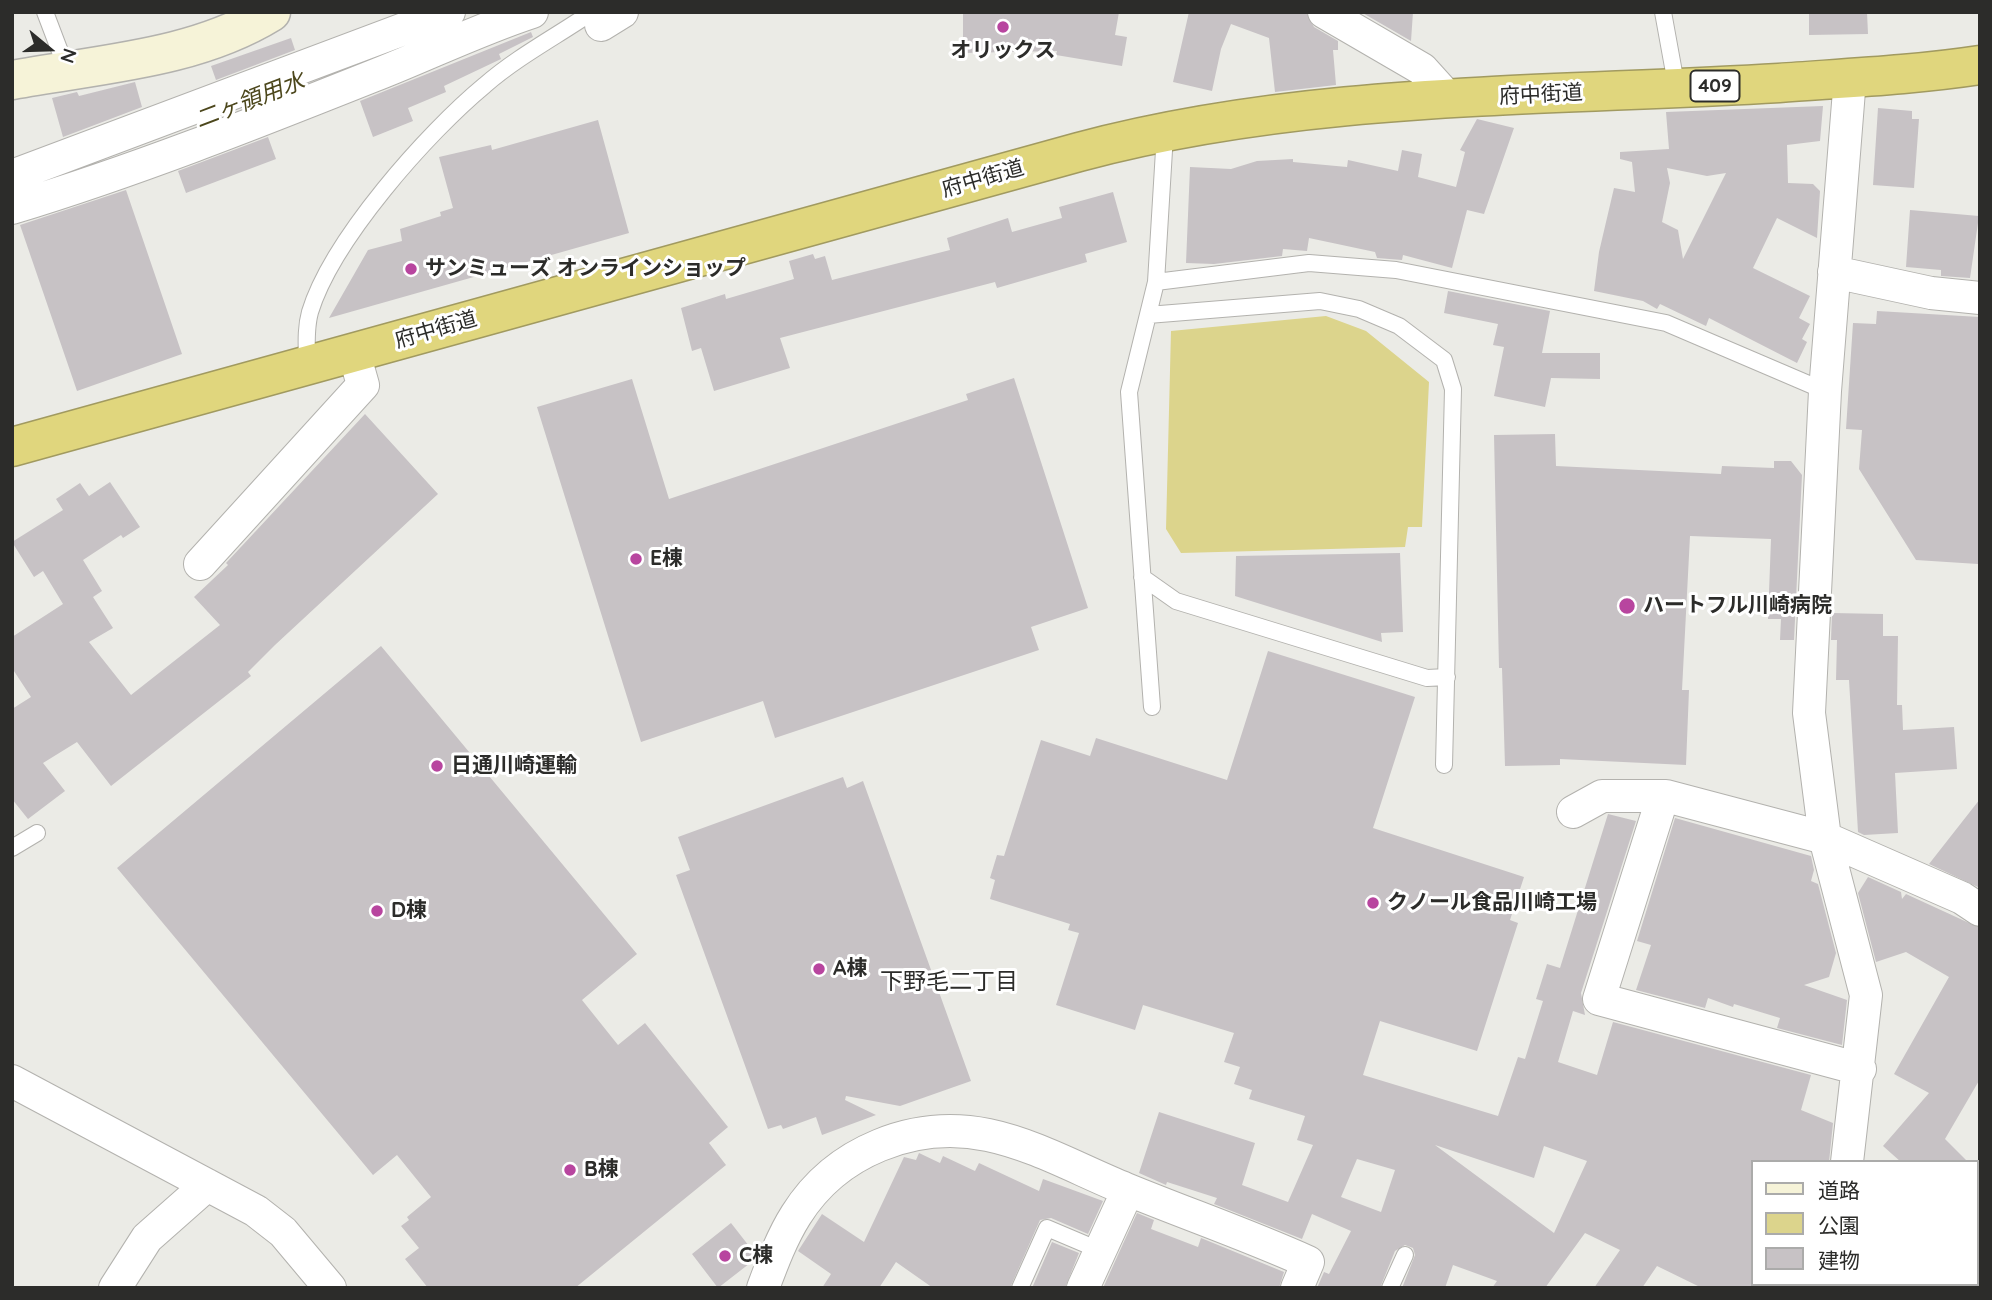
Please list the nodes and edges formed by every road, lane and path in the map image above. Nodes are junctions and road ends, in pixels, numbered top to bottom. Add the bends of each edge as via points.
1 (45, 12) edge
2 (271, 12) edge
3 (449, 12) edge
4 (532, 12) edge
5 (1324, 12) edge
6 (1663, 12) edge
7 (605, 16) edge
8 (1980, 65) edge
9 (67, 69) junction
10 (1850, 78) junction
11 (12, 80) edge
12 (1677, 89) junction
13 (1450, 100) junction
14 (1165, 134) junction
15 (12, 176) edge
16 (12, 208) edge
17 (1834, 272) junction
18 (1156, 282) junction
19 (1980, 298) edge
20 (1148, 315) junction
21 (354, 353) junction
22 (307, 366) junction
23 (1825, 391) junction
24 (12, 447) edge
25 (200, 564) dead end
26 (1142, 578) junction
27 (1447, 677) junction
28 (1152, 707) dead end
29 (1444, 765) dead end
30 (1663, 796) junction
31 (1573, 811) dead end
32 (37, 833) dead end
33 (1825, 838) junction
34 (12, 848) edge
35 (1980, 910) edge
36 (1860, 1069) junction
37 (12, 1082) edge
38 (1847, 1160) edge
39 (207, 1185) junction
40 (1128, 1190) junction
41 (1099, 1250) junction
42 (1405, 1255) dead end
43 (115, 1288) edge
44 (330, 1288) edge
45 (763, 1288) edge
46 (1020, 1288) edge
47 (1083, 1288) edge
48 (1297, 1288) edge
49 (1390, 1288) edge

1 - 9 lane
2 - 9 street via 237,32 192,48
3 - 15 street
4 - 16 street via 230,131
5 - 13 street via 1422,69
6 - 12 lane
7 - 22 lane via 488,82 429,138 326,271 310,314
8 - 10 highway, 府中街道 / 409
9 - 11 street
10 - 12 highway, 府中街道 / 409
10 - 17 street
12 - 13 highway, 府中街道 / 409
13 - 14 highway, 府中街道 / 409 via 1297,112
14 - 18 lane
14 - 21 highway, 府中街道 / 409 via 1098,147
17 - 19 street via 1931,293
17 - 23 street
18 - 20 lane
18 - 23 lane via 1309,263 1396,271 1666,323
20 - 26 lane via 1129,393
20 - 27 lane via 1320,301 1359,309 1399,326 1444,360 1453,389
21 - 22 highway, 府中街道 / 409
21 - 25 street via 363,385
22 - 24 highway, 府中街道 / 409
23 - 33 street via 1809,713
26 - 27 lane via 1176,601 1427,678
26 - 28 lane
27 - 29 lane
30 - 31 street via 1602,796
30 - 33 street
30 - 36 street via 1599,999
32 - 34 lane
33 - 35 street
33 - 36 street via 1866,995
36 - 38 street
37 - 39 street
39 - 43 street via 148,1238
39 - 44 street via 284,1232
40 - 41 street
40 - 45 street via 988,1135 938,1130 902,1136 829,1175 796,1215
40 - 48 street via 1308,1262
41 - 46 lane via 1047,1228
41 - 47 street
42 - 49 lane

